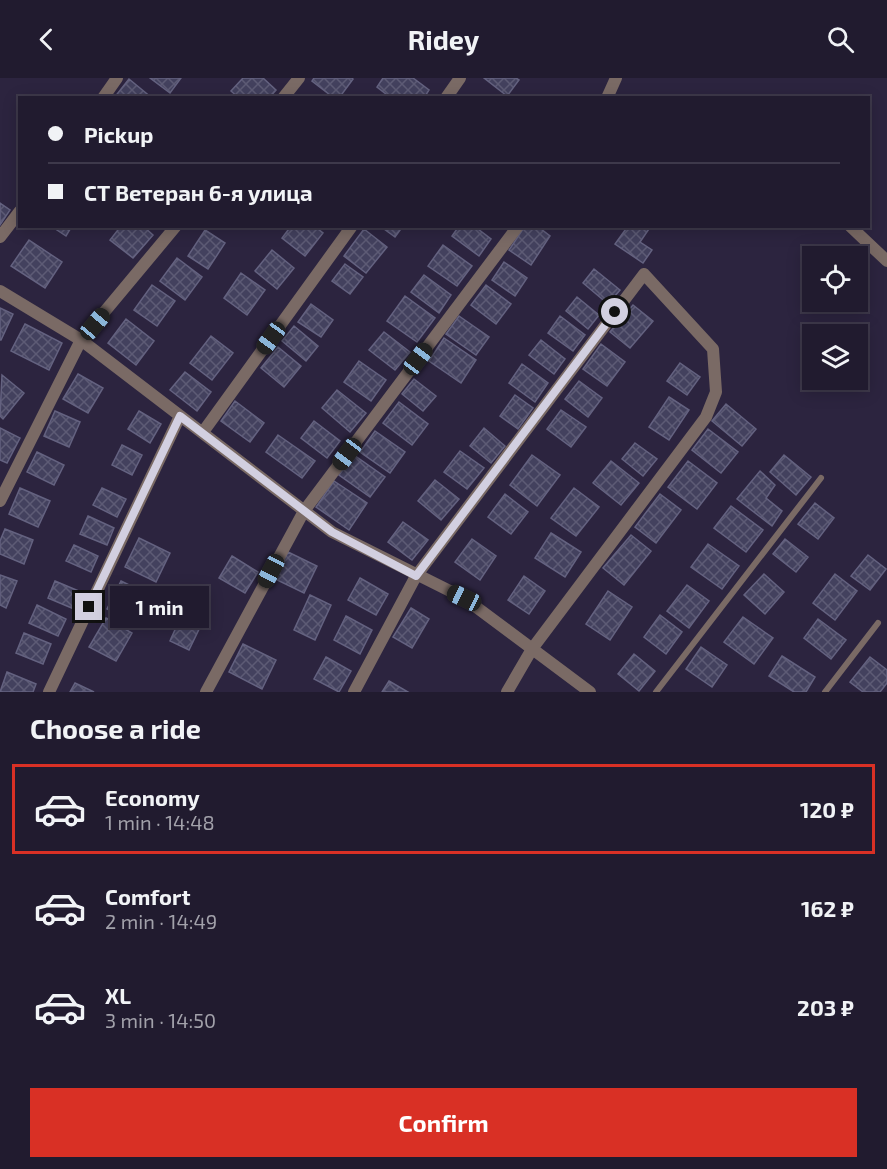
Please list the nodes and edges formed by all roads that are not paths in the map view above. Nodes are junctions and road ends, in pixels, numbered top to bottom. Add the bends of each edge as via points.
1 (117, 78) edge
2 (298, 78) edge
3 (460, 78) edge
4 (616, 78) edge
5 (104, 96) edge
6 (284, 96) edge
7 (447, 96) edge
8 (608, 96) edge
9 (18, 214) edge
10 (174, 228) edge
11 (351, 228) edge
12 (516, 228) edge
13 (852, 228) edge
14 (0, 237) edge
15 (887, 261) edge
16 (0, 291) edge
17 (81, 340) junction
18 (180, 416) junction
19 (203, 432) junction
20 (820, 478) dead end
21 (0, 501) edge
22 (304, 511) junction
23 (416, 576) junction
24 (878, 623) dead end
25 (532, 649) junction
26 (49, 692) edge
27 (206, 692) edge
28 (354, 692) edge
29 (507, 692) edge
30 (590, 692) edge
31 (656, 692) edge
32 (825, 692) edge

1 - 5 street
2 - 6 street
3 - 7 street
4 - 8 street
9 - 14 street
10 - 17 street
11 - 19 street
12 - 22 street
13 - 15 street
16 - 17 street
17 - 18 street
17 - 21 street
18 - 19 street
18 - 26 street
19 - 22 street
20 - 31 lane
22 - 23 street via 332,532
22 - 27 street
23 - 25 street via 464,598
23 - 25 street via 644,274 713,349 716,392 706,417
23 - 28 street
24 - 32 lane
25 - 29 street
25 - 30 street

